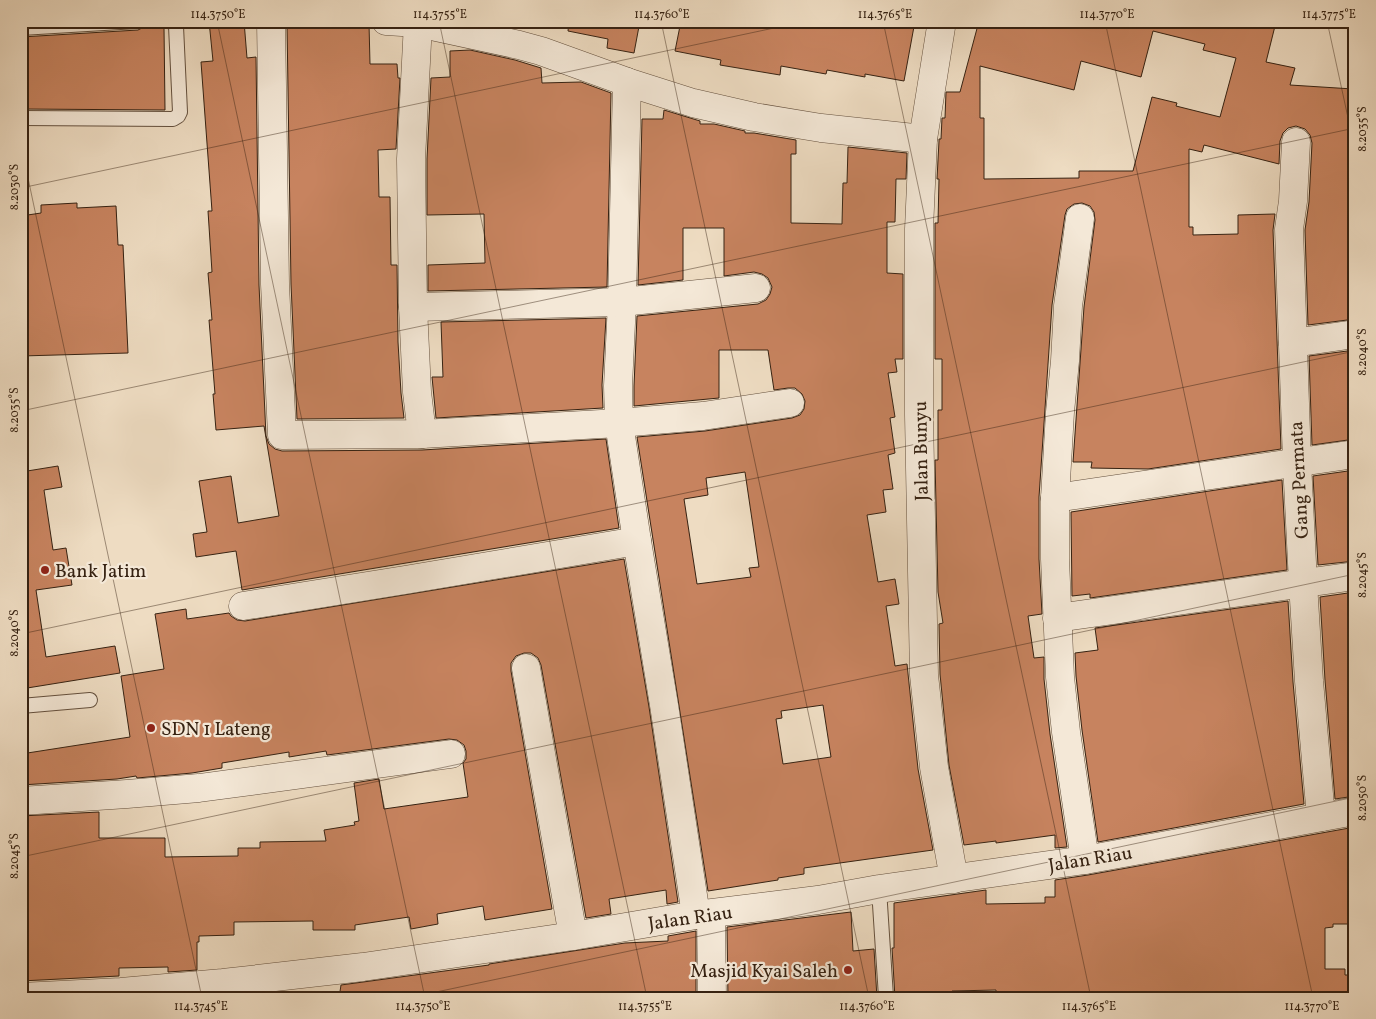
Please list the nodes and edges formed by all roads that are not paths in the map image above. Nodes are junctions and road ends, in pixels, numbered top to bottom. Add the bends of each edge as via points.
1 (137, 21) edge
2 (171, 21) edge
3 (271, 21) edge
4 (386, 21) edge
5 (942, 21) edge
6 (418, 23) junction
7 (21, 28) edge
8 (627, 82) junction
9 (21, 118) edge
10 (923, 139) junction
11 (1296, 142) dead end
12 (1080, 218) dead end
13 (756, 288) dead end
14 (622, 302) junction
15 (413, 307) junction
16 (1355, 334) edge
17 (1293, 343) junction
18 (790, 404) dead end
19 (619, 423) junction
20 (422, 434) junction
21 (1355, 454) edge
22 (1297, 462) junction
23 (1055, 498) junction
24 (636, 541) junction
25 (1355, 576) edge
26 (1303, 583) junction
27 (243, 606) dead end
28 (1057, 618) junction
29 (526, 668) dead end
30 (90, 700) dead end
31 (21, 706) edge
32 (451, 754) dead end
33 (21, 801) edge
34 (1355, 811) edge
35 (1321, 817) junction
36 (1085, 860) junction
37 (954, 879) junction
38 (879, 889) junction
39 (704, 914) junction
40 (574, 936) junction
41 (21, 997) edge
42 (886, 997) edge
43 (712, 998) edge

1 - 7 lane
2 - 9 lane via 176,26 178,116 173,119
3 - 20 street via 275,284 282,435
4 - 6 street
5 - 10 street, Jalan Bunyu
6 - 8 street via 541,51
6 - 15 street via 411,159
8 - 10 street via 693,103 787,123
8 - 14 street
10 - 37 street, Jalan Bunyu via 919,229 919,415 924,675 934,767
11 - 17 street, Gang Permata via 1288,229
12 - 23 street via 1068,306
13 - 14 street
14 - 15 street
14 - 19 street
15 - 20 street
16 - 17 street
17 - 22 street, Gang Permata
18 - 19 street
19 - 20 street
19 - 24 street
21 - 22 street
22 - 23 street
22 - 26 street, Gang Permata
23 - 28 street
24 - 27 street
24 - 39 street
25 - 26 street
26 - 28 street
26 - 35 street, Gang Permata
28 - 36 street via 1066,732
29 - 40 street
30 - 31 lane
32 - 33 street via 199,788
34 - 35 street, Jalan Riau
35 - 36 street, Jalan Riau
36 - 37 street, Jalan Riau
37 - 38 street, Jalan Riau
38 - 39 street, Jalan Riau
38 - 42 lane
39 - 40 street, Jalan Riau
39 - 43 street
40 - 41 street, Jalan Riau via 293,976 121,992

